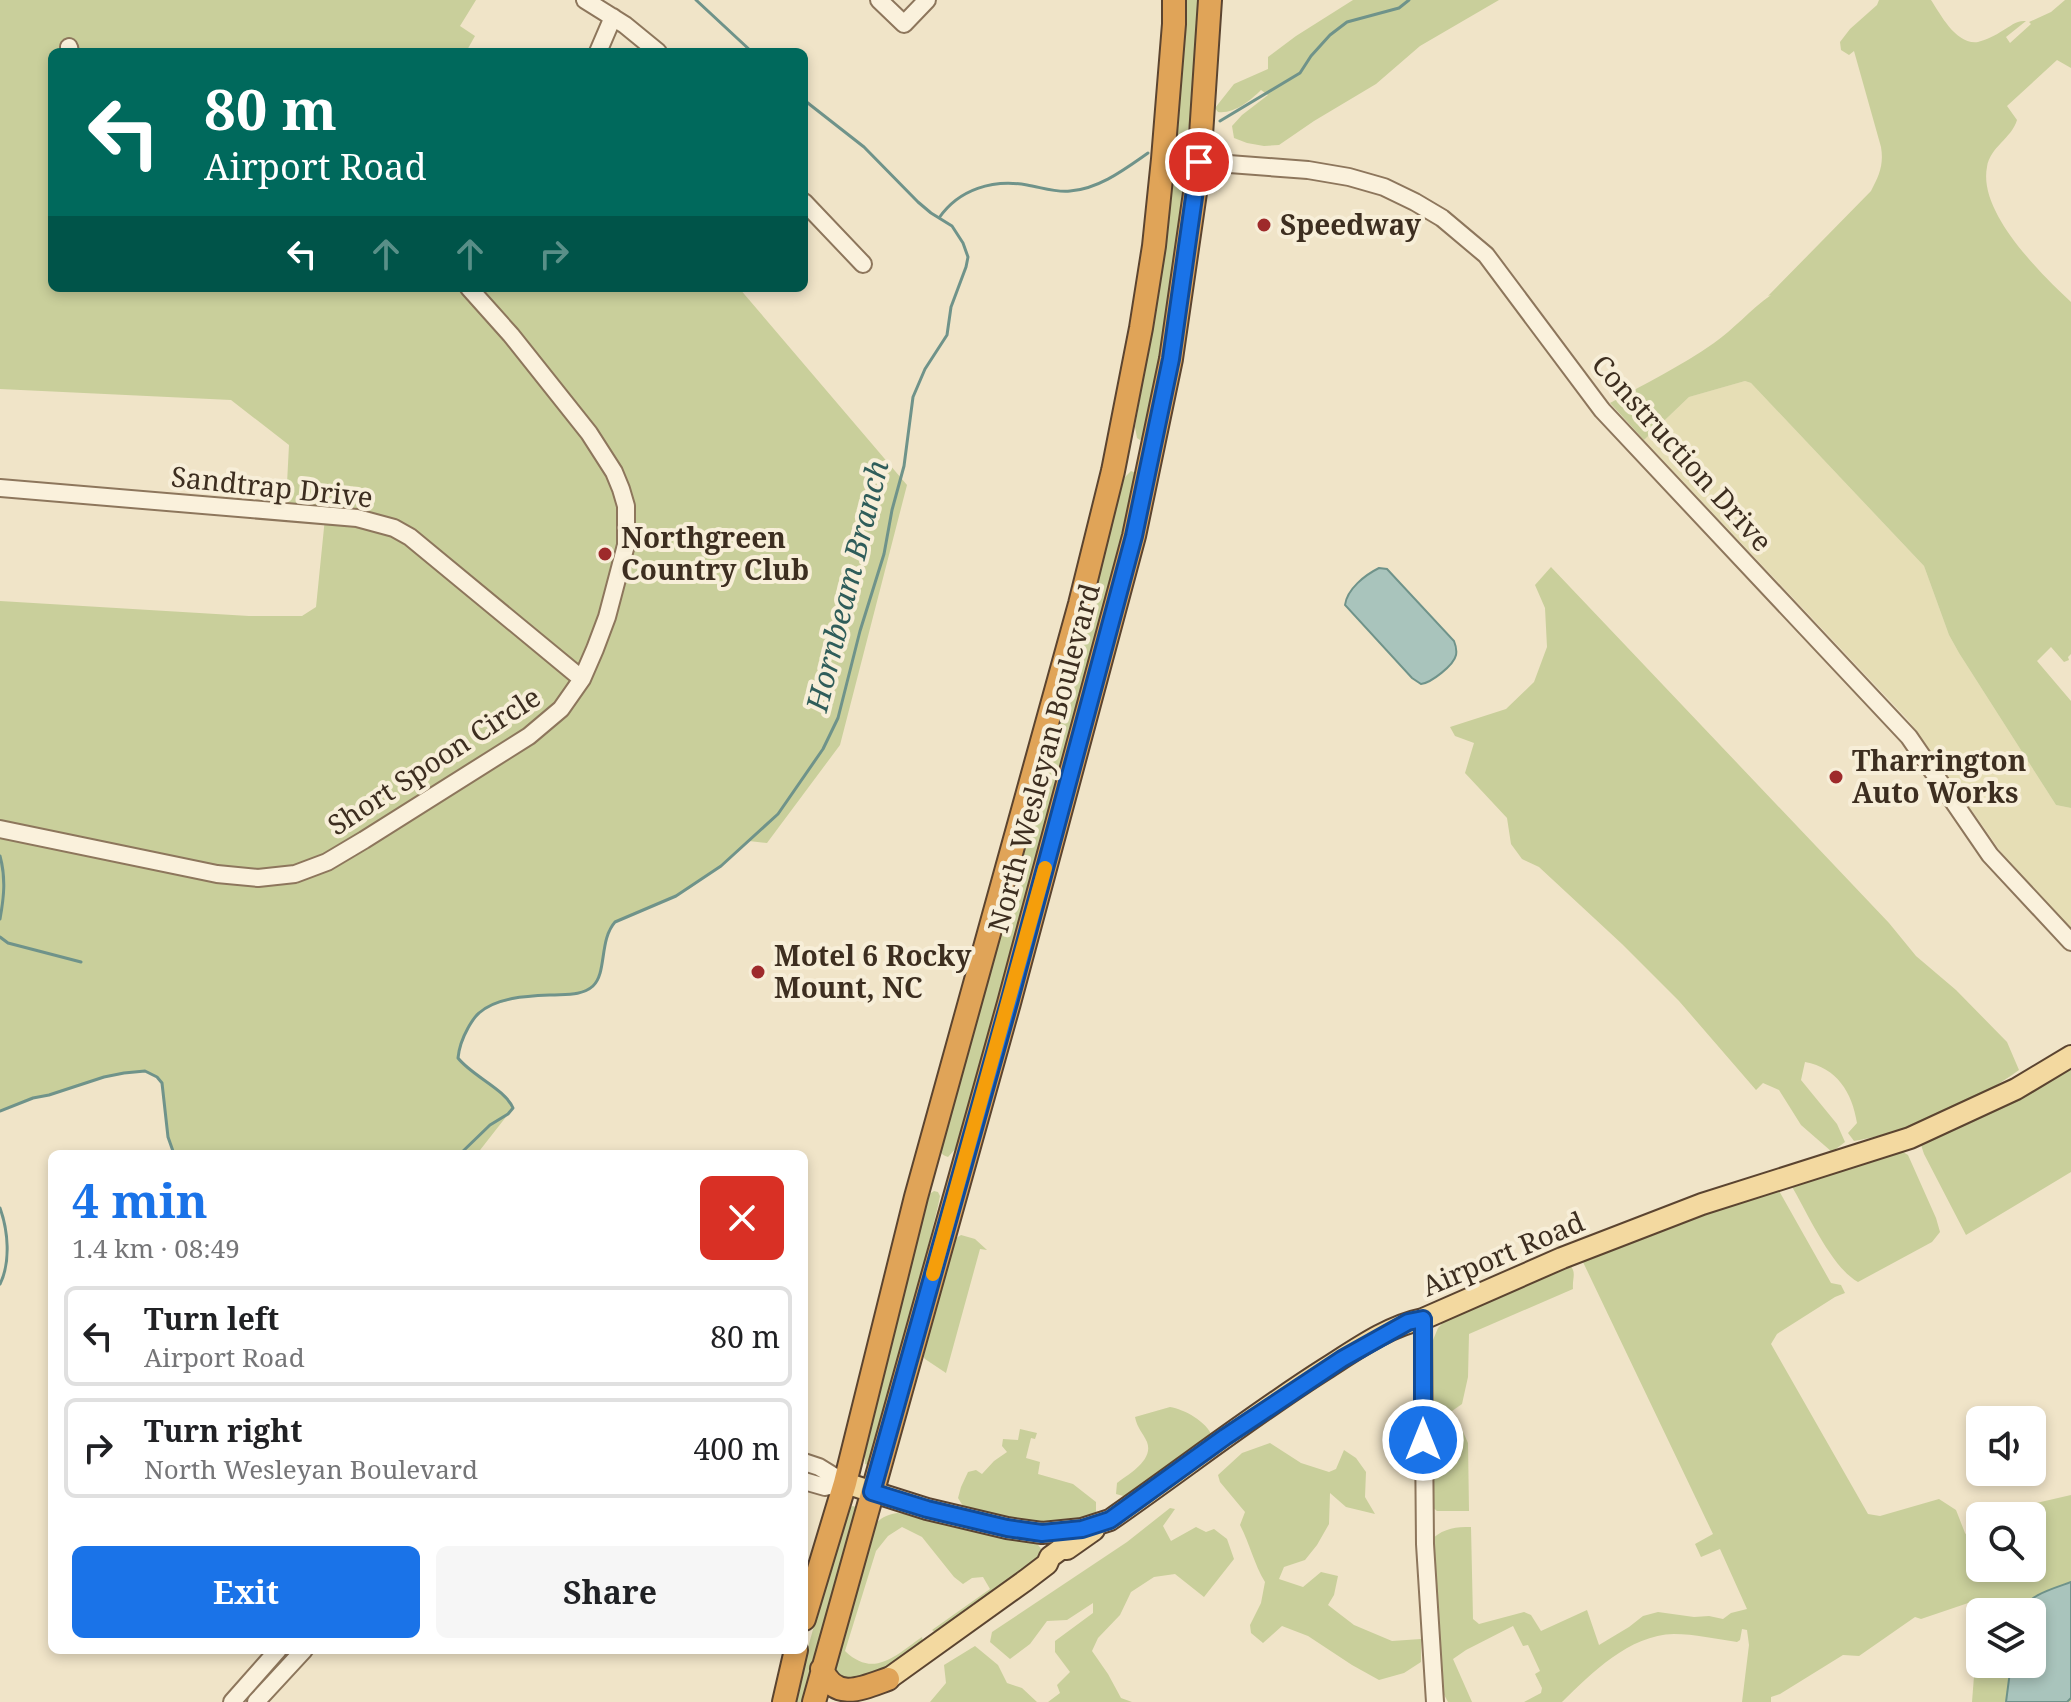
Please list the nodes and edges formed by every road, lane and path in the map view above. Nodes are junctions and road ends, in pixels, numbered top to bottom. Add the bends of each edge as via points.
1 (585, 0) edge
2 (879, 0) edge
3 (927, 0) edge
4 (1174, 0) edge
5 (1210, 0) edge
6 (613, 17) junction
7 (600, 48) edge
8 (653, 48) edge
9 (1163, 159) junction
10 (1199, 162) junction
11 (808, 206) edge
12 (863, 264) dead end
13 (473, 292) edge
14 (1117, 450) junction
15 (1151, 458) junction
16 (0, 488) edge
17 (582, 679) junction
18 (0, 829) edge
19 (2071, 942) edge
20 (2071, 1056) edge
21 (923, 1172) junction
22 (959, 1181) junction
23 (1423, 1319) junction
24 (808, 1463) edge
25 (808, 1482) edge
26 (845, 1483) junction
27 (872, 1492) junction
28 (1110, 1520) junction
29 (808, 1606) edge
30 (274, 1654) edge
31 (300, 1654) edge
32 (795, 1654) edge
33 (796, 1654) edge
34 (822, 1669) junction
35 (888, 1679) junction
36 (232, 1702) edge
37 (256, 1702) edge
38 (776, 1702) edge
39 (784, 1702) edge
40 (814, 1702) edge
41 (858, 1702) edge
42 (1435, 1702) edge

1 - 6 street
2 - 3 street via 904,24
4 - 9 highway, North Wesleyan Boulevard
5 - 10 highway, North Wesleyan Boulevard
6 - 7 street
6 - 8 street
9 - 10 street, Construction Drive
9 - 14 highway, North Wesleyan Boulevard via 1143,320
10 - 15 highway, North Wesleyan Boulevard
10 - 19 street, Construction Drive via 1308,170 1384,187 1442,218 1473,242 1602,410 1909,737 1990,855
11 - 12 street
13 - 17 street, Short Spoon Circle via 589,433 614,472 626,506 626,545 607,617
14 - 15 highway
14 - 21 highway, North Wesleyan Boulevard via 1080,604
15 - 22 highway, North Wesleyan Boulevard
16 - 17 street, Sandtrap Drive via 357,518 394,528
17 - 18 street, Short Spoon Circle via 561,709 529,736 343,854 295,874 217,874
20 - 23 main road, Airport Road via 2016,1089 1910,1138 1702,1204
21 - 22 highway
21 - 26 highway, North Wesleyan Boulevard
22 - 27 highway, North Wesleyan Boulevard
23 - 28 main road, Airport Road via 1376,1339 1307,1381
23 - 42 street via 1424,1534
24 - 26 street
25 - 26 street via 825,1487
26 - 27 main road, Airport Road
26 - 29 highway, North Wesleyan Boulevard
27 - 28 main road, Airport Road via 1042,1533
27 - 34 highway, North Wesleyan Boulevard
28 - 35 main road via 1061,1549
30 - 36 street
31 - 37 street
32 - 38 highway
33 - 39 highway
34 - 35 highway via 841,1690
34 - 40 highway, North Wesleyan Boulevard
35 - 41 highway

